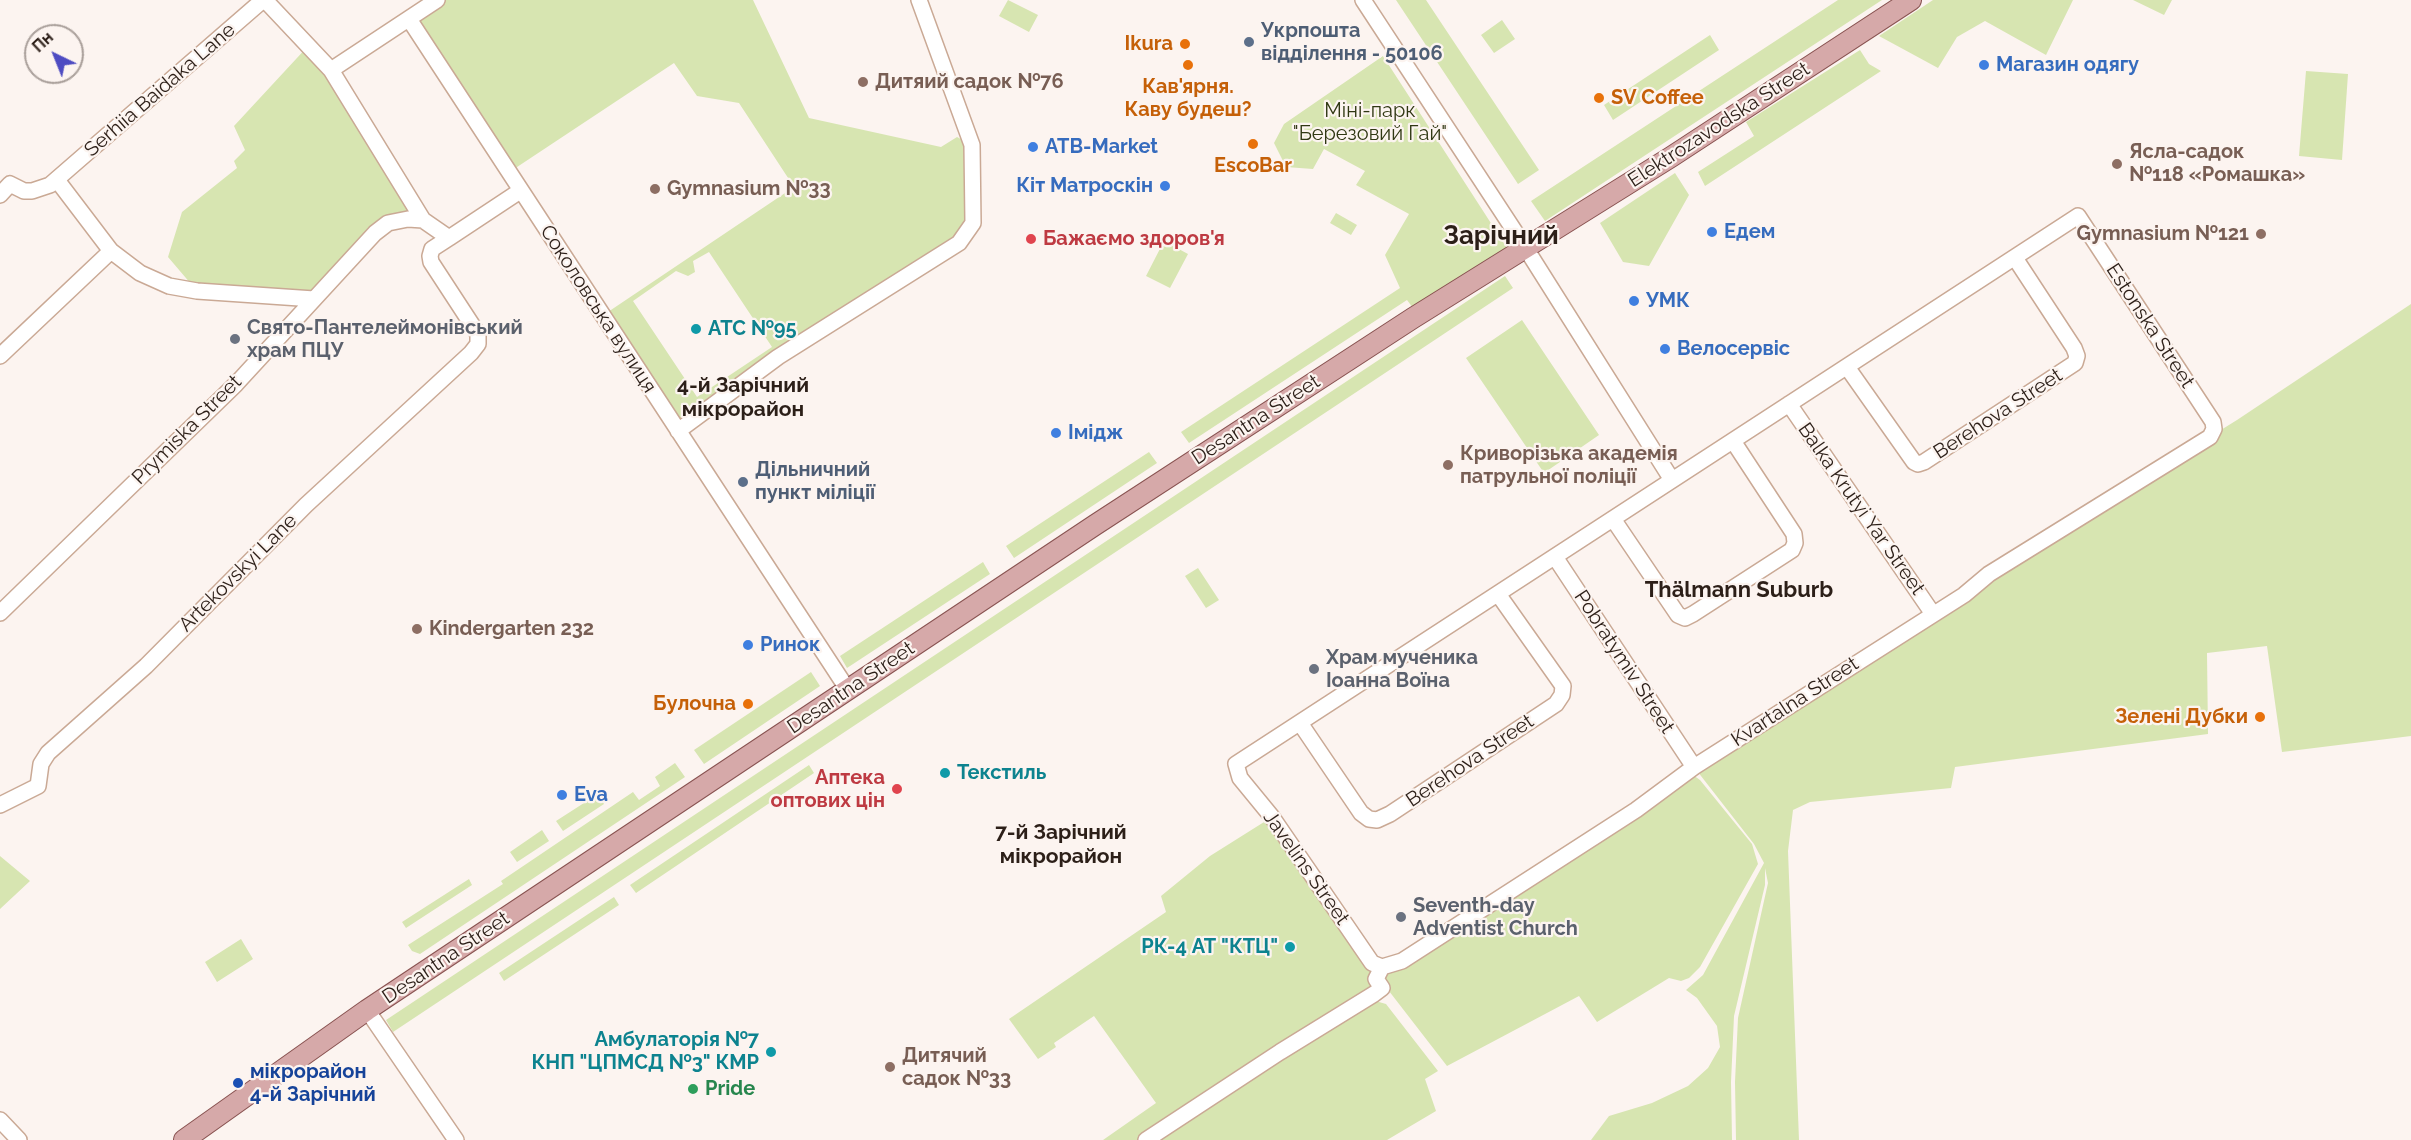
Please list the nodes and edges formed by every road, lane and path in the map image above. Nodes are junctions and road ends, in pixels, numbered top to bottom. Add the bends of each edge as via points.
1 (264, 0) edge
2 (437, 0) edge
3 (919, 0) edge
4 (1363, 0) edge
5 (1911, 0) edge
6 (409, 19) junction
7 (331, 70) junction
8 (57, 180) junction
9 (3, 184) edge
10 (520, 191) junction
11 (423, 220) junction
12 (449, 238) junction
13 (1525, 247) junction
14 (111, 251) junction
15 (2015, 258) junction
16 (314, 298) junction
17 (0, 356) edge
18 (1847, 367) junction
19 (1789, 404) junction
20 (678, 431) junction
21 (2210, 437) joint
22 (1733, 441) junction
23 (1672, 480) junction
24 (1613, 519) junction
25 (1555, 557) junction
26 (1498, 594) junction
27 (0, 613) edge
28 (1933, 614) junction
29 (848, 690) junction
30 (1300, 723) junction
31 (1694, 767) junction
32 (0, 805) edge
33 (1382, 967) junction
34 (367, 1010) junction
35 (0, 1120) edge
36 (19, 1140) edge
37 (184, 1140) edge
38 (456, 1140) edge
39 (1146, 1140) edge

1 - 7 street
1 - 8 street, Serhiia Baidaka Lane
2 - 6 street
3 - 20 street via 972,145 973,223 959,243 778,357
4 - 13 street
5 - 13 main road, Elektrozavodska Street
6 - 7 street
6 - 10 street, Соколовська вулиця
7 - 11 street
8 - 9 street, Serhiia Baidaka Lane via 32,191
8 - 14 street
10 - 12 street
10 - 20 street, Соколовська вулиця
11 - 12 street
11 - 16 street, Prymiska Street via 399,219 388,223
12 - 32 street, Artekovskyi Lane via 432,249 431,262 478,334 478,344 471,353 306,505 146,666 48,753 41,764 38,786
13 - 23 street
13 - 29 main road, Desantna Street via 1119,509
14 - 16 street via 140,273 169,286
14 - 17 street
15 - 18 street
15 - 18 street, Berehova Street via 2074,348 2075,363 1924,462 1914,462
15 - 21 street, Estonska Street via 2078,216 2213,422
16 - 27 street, Prymiska Street via 236,384
18 - 19 street
19 - 22 street
19 - 28 street, Balka Krutyi Yar Street
20 - 29 street, Соколовська вулиця
21 - 28 street, Kvartalna Street via 1989,574
22 - 23 street
22 - 24 street via 1794,534 1796,543 1792,550 1685,618 1678,615
23 - 24 street
24 - 25 street
25 - 26 street
25 - 31 street, Pobratymiv Street
26 - 30 street
26 - 30 street, Berehova Street via 1563,686 1562,696 1556,704 1390,814 1369,819 1361,813
28 - 31 street, Kvartalna Street
29 - 34 main road, Desantna Street
30 - 33 street, Javelins Street via 1236,764 1240,778 1272,817 1362,950 1372,963
31 - 33 street, Kvartalna Street via 1636,810 1402,961
33 - 39 street via 1376,979 1382,988 1374,994
34 - 37 main road, Desantna Street
34 - 38 street
35 - 36 street

